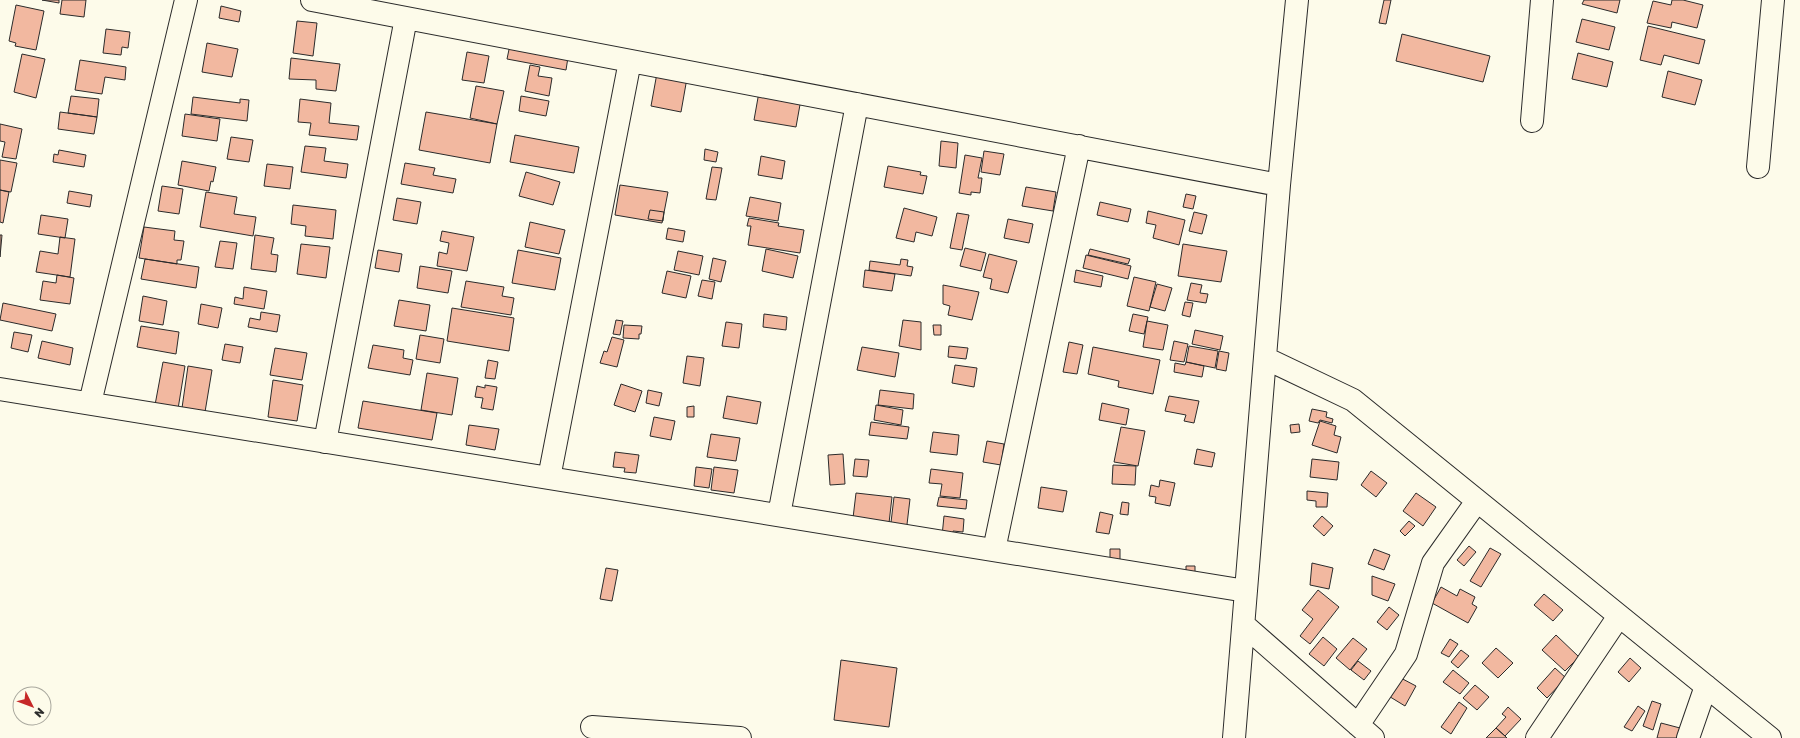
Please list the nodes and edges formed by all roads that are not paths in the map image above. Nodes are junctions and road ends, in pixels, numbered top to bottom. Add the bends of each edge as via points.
1 (186, 0) edge
2 (312, 0) edge
3 (1297, 0) edge
4 (1542, 0) edge
5 (1773, 0) edge
6 (406, 18) junction
7 (630, 61) junction
8 (857, 104) junction
9 (1532, 121) dead end
10 (1079, 146) junction
11 (1758, 167) dead end
12 (1279, 185) junction
13 (1265, 358) junction
14 (0, 389) edge
15 (90, 403) junction
16 (325, 442) junction
17 (549, 478) junction
18 (1477, 501) junction
19 (779, 515) junction
20 (994, 550) junction
21 (1246, 591) junction
22 (1619, 616) junction
23 (1244, 625) junction
24 (1706, 686) junction
25 (592, 727) dead end
26 (1366, 731) edge
27 (740, 738) edge
28 (1234, 738) edge
29 (1537, 738) edge
30 (1688, 738) edge
31 (1770, 738) edge

1 - 15 street
2 - 6 street
3 - 12 street
4 - 9 street
5 - 11 street
6 - 7 street
6 - 16 street
7 - 8 street
7 - 17 street
8 - 10 street
8 - 19 street
10 - 12 street
10 - 20 street
12 - 13 street
13 - 18 street via 1353,400
13 - 21 street
14 - 15 street
15 - 16 street
16 - 17 street
17 - 19 street
18 - 22 street
18 - 26 street via 1433,563 1406,654
19 - 20 street
20 - 21 street
21 - 23 street
22 - 24 street
22 - 29 street
23 - 26 street
23 - 28 street
24 - 30 street
24 - 31 street
25 - 27 street

